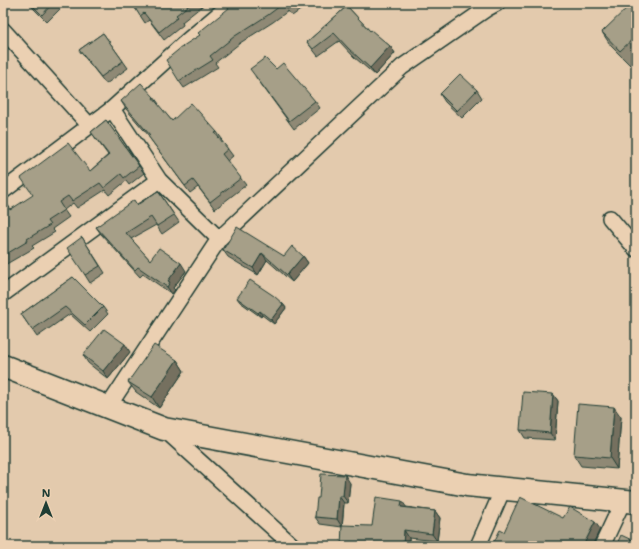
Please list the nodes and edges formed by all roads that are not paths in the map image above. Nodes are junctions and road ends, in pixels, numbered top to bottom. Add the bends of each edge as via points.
1 (232, 3) edge
2 (497, 3) edge
3 (3, 30) edge
4 (112, 110) junction
5 (90, 126) junction
6 (159, 180) junction
7 (3, 191) edge
8 (610, 218) dead end
9 (219, 239) junction
10 (636, 249) edge
11 (3, 294) edge
12 (3, 366) edge
13 (108, 407) junction
14 (164, 429) junction
15 (503, 489) junction
16 (630, 501) edge
17 (293, 546) edge
18 (478, 546) edge
19 (602, 546) edge

1 - 4 street
2 - 9 street via 402,67
3 - 5 street
4 - 5 street
4 - 6 street
5 - 7 street
6 - 9 street
6 - 11 street
8 - 10 street
9 - 13 street
12 - 13 main road
13 - 14 main road
14 - 15 main road via 467,485
14 - 17 street
15 - 16 main road
15 - 18 street
16 - 19 street

